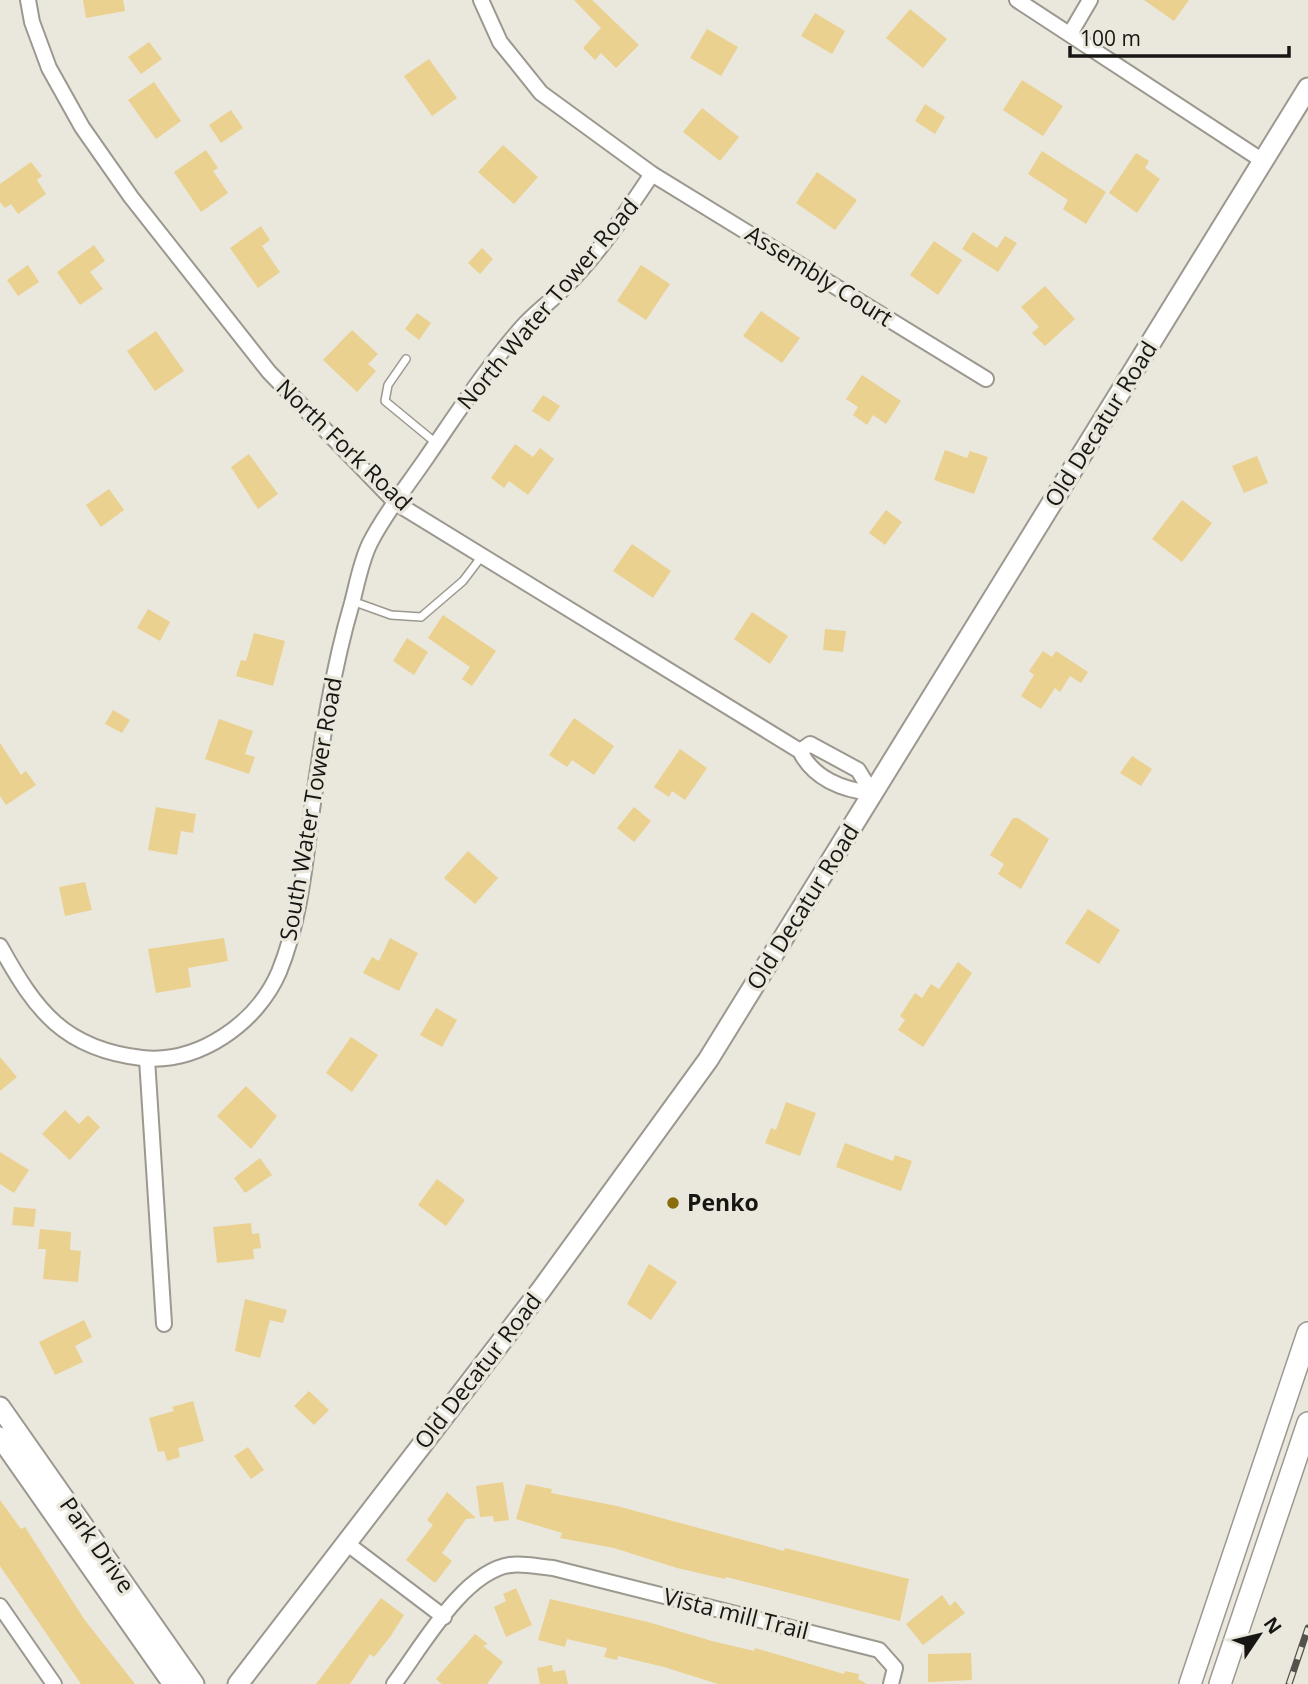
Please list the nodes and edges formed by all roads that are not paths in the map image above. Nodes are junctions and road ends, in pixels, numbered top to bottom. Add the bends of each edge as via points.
1 (28, 0) edge
2 (481, 0) edge
3 (1017, 0) edge
4 (1090, 0) edge
5 (1069, 34) junction
6 (1308, 88) edge
7 (1263, 161) junction
8 (652, 174) junction
9 (406, 359) dead end
10 (986, 379) dead end
11 (436, 443) junction
12 (396, 503) junction
13 (482, 556) junction
14 (352, 601) junction
15 (800, 751) junction
16 (872, 793) junction
17 (0, 946) edge
18 (147, 1059) junction
19 (164, 1325) dead end
20 (1308, 1333) edge
21 (0, 1406) edge
22 (1308, 1423) edge
23 (0, 1437) edge
24 (345, 1542) junction
25 (0, 1606) edge
26 (444, 1617) junction
27 (54, 1684) edge
28 (173, 1684) edge
29 (194, 1684) edge
30 (238, 1684) edge
31 (394, 1684) edge
32 (891, 1684) edge
33 (1190, 1684) edge
34 (1220, 1684) edge

1 - 12 street, North Fork Road via 49,68 82,127 131,197 269,372
2 - 8 street, Assembly Court via 500,42 541,93
3 - 5 street
4 - 5 street
5 - 7 street
6 - 7 street, Old Decatur Road
7 - 16 street, Old Decatur Road
8 - 10 street, Assembly Court
8 - 11 street, North Water Tower Road via 595,254 482,375
9 - 11 lane via 388,385 385,401
11 - 12 street, North Water Tower Road
12 - 13 street, North Fork Road
12 - 14 street, South Water Tower Road via 370,544
13 - 14 lane via 463,581 421,617 391,615
13 - 15 street, North Fork Road
14 - 18 street, South Water Tower Road via 321,744 295,923 278,973 237,1028 197,1051
15 - 16 street, North Fork Road via 808,767 818,773 848,790
15 - 16 street, North Fork Road via 810,744 858,770
16 - 24 street, Old Decatur Road via 667,1119
17 - 18 street, South Water Tower Road via 51,1020 100,1051
18 - 19 street
20 - 33 main road
21 - 29 street, Park Drive
22 - 34 main road
23 - 28 street, Park Drive
24 - 26 street
24 - 30 street, Old Decatur Road
25 - 27 street
26 - 31 street
26 - 32 street, Vista mill Trail via 472,1584 498,1568 553,1568 879,1650 895,1668

